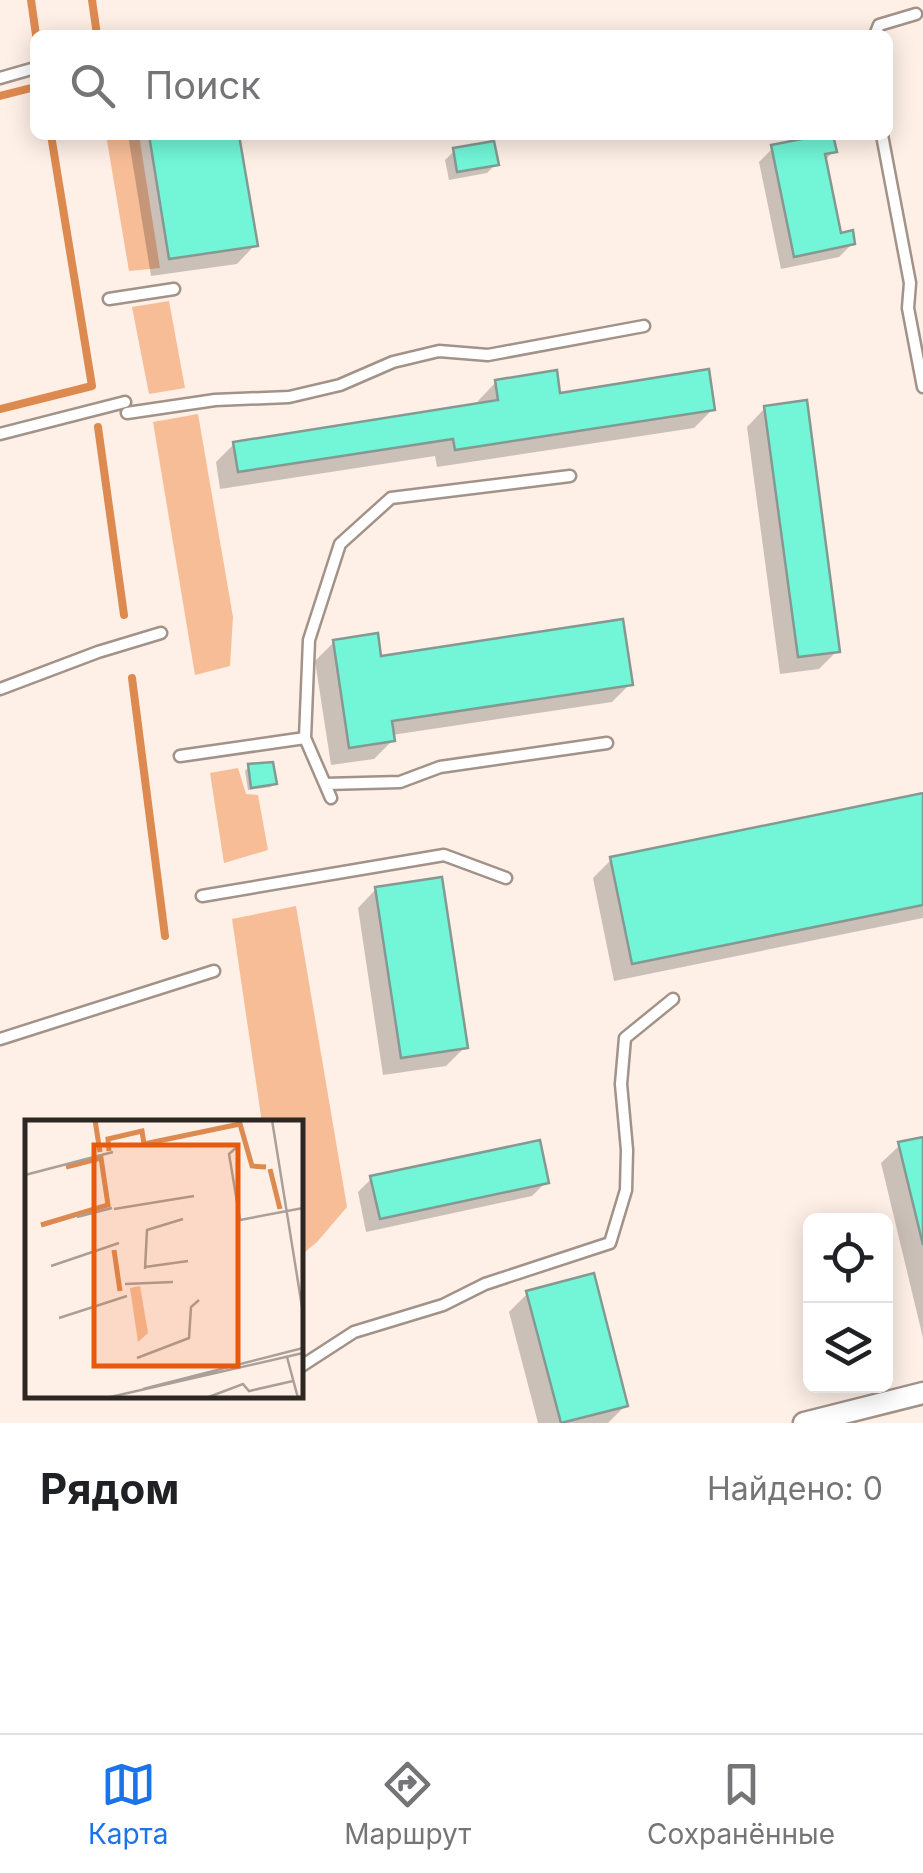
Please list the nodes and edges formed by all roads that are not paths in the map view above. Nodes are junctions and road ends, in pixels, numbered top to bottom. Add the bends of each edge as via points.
1 (916, 14) dead end
2 (878, 30) edge
3 (30, 69) edge
4 (0, 78) edge
5 (883, 140) edge
6 (174, 289) dead end
7 (109, 299) dead end
8 (644, 326) dead end
9 (923, 387) edge
10 (0, 434) edge
11 (570, 476) dead end
12 (161, 634) dead end
13 (0, 690) edge
14 (306, 738) junction
15 (608, 743) dead end
16 (180, 756) dead end
17 (325, 784) junction
18 (331, 798) dead end
19 (506, 878) dead end
20 (202, 896) dead end
21 (214, 971) dead end
22 (674, 999) dead end
23 (0, 1039) edge
24 (302, 1366) edge
25 (923, 1394) edge
26 (804, 1423) edge

1 - 2 lane
3 - 4 lane
5 - 9 lane
6 - 7 lane
8 - 10 lane via 488,355 439,352 289,397 126,408
11 - 14 lane via 391,498 340,544 308,640
12 - 13 lane
14 - 16 lane
14 - 17 lane
15 - 17 lane via 440,767 400,782
17 - 18 lane
19 - 20 lane via 444,854
21 - 23 lane
22 - 24 lane via 625,1038 626,1190 610,1243 354,1332
25 - 26 street

